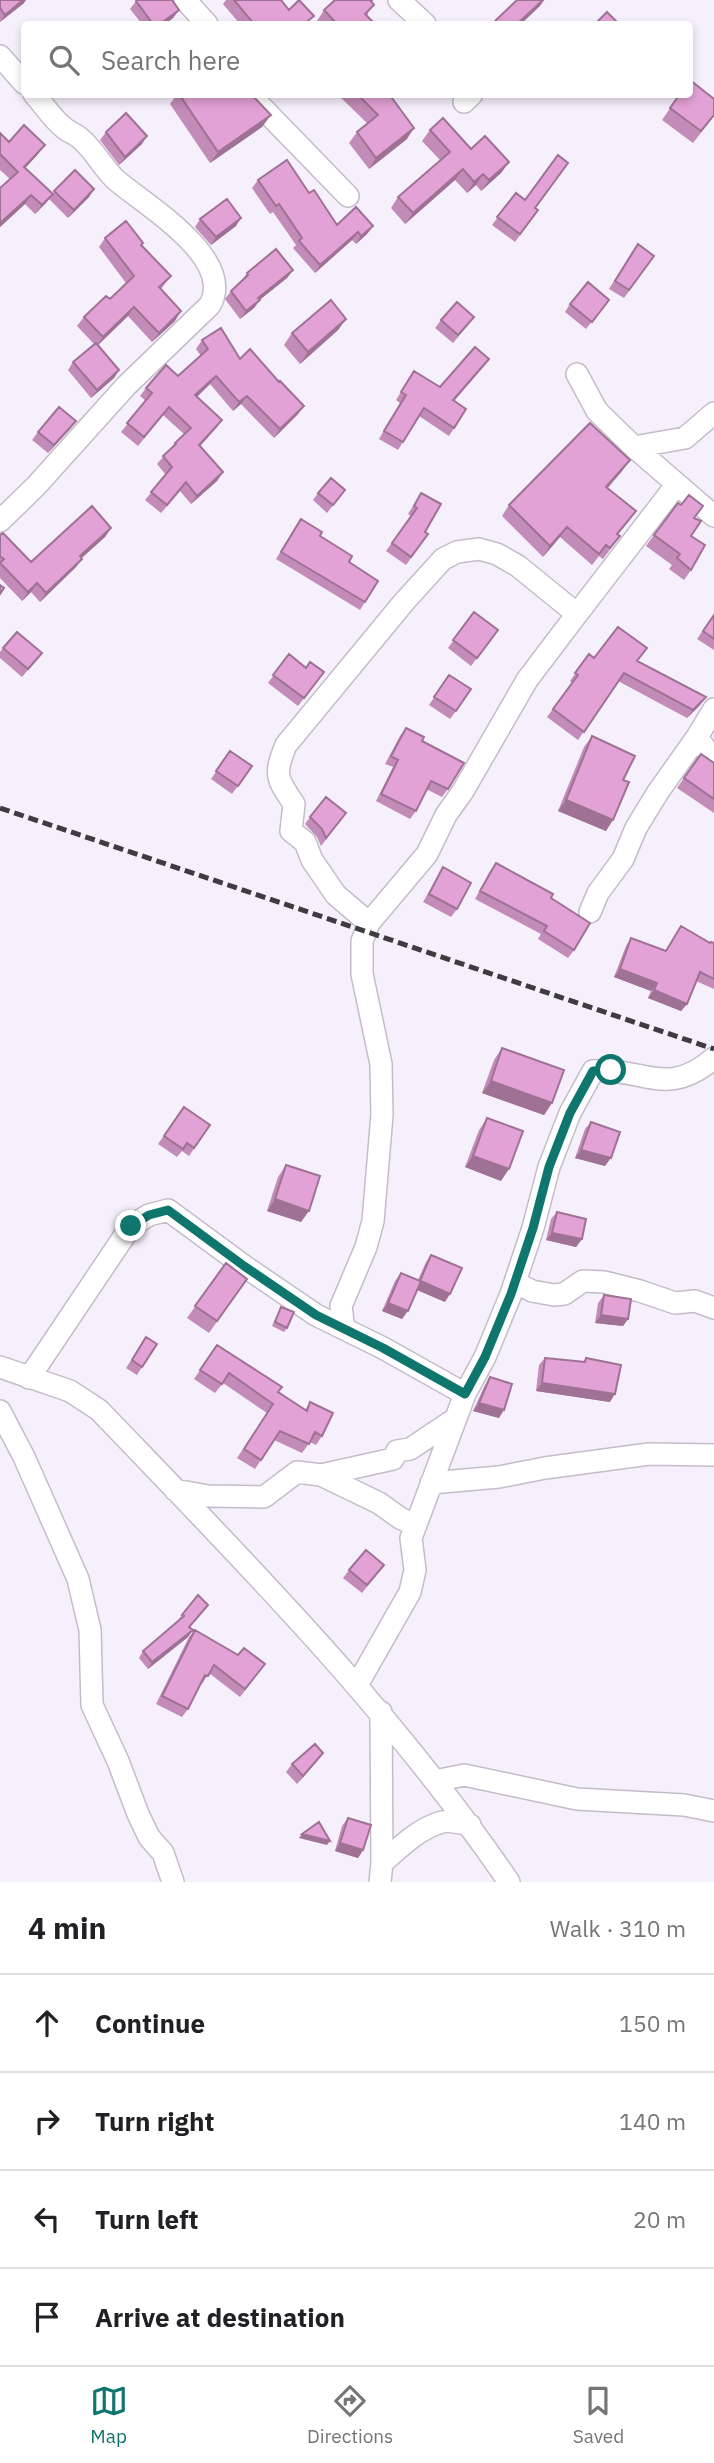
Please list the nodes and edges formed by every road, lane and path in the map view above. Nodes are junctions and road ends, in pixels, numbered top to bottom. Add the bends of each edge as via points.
1 (186, 0) edge
2 (399, 0) edge
3 (204, 21) edge
4 (422, 21) edge
5 (0, 56) edge
6 (21, 80) edge
7 (38, 98) edge
8 (253, 98) edge
9 (348, 197) dead end
10 (577, 374) dead end
11 (714, 414) edge
12 (634, 447) junction
13 (677, 484) junction
14 (714, 516) edge
15 (0, 521) edge
16 (577, 614) junction
17 (714, 709) edge
18 (697, 737) junction
19 (714, 761) edge
20 (590, 912) dead end
21 (369, 923) junction
22 (714, 1058) edge
23 (515, 1282) junction
24 (714, 1308) edge
25 (344, 1329) junction
26 (0, 1367) edge
27 (29, 1378) junction
28 (465, 1394) junction
29 (0, 1411) edge
30 (456, 1419) junction
31 (714, 1455) edge
32 (321, 1475) junction
33 (431, 1483) junction
34 (175, 1490) junction
35 (415, 1525) junction
36 (357, 1685) junction
37 (381, 1712) junction
38 (435, 1781) junction
39 (714, 1811) edge
40 (470, 1825) junction
41 (381, 1872) edge
42 (173, 1882) edge
43 (509, 1882) edge

1 - 3 street
2 - 4 street
5 - 6 street
7 - 15 street via 63,127 82,139 117,181 169,219 201,255 216,283 214,297 196,320
8 - 9 street
10 - 12 street via 597,411
11 - 12 street via 685,438
12 - 13 street
13 - 14 street
13 - 16 street
16 - 21 street via 527,680 427,854
16 - 21 street via 497,554 479,549 457,552 443,559 404,601 286,745 277,766 281,785 294,804 292,831 305,842 336,895
17 - 18 street
18 - 19 street
18 - 20 street via 658,792
21 - 25 street via 362,941 362,974 382,1064 383,1115 373,1222 341,1306
22 - 23 street via 700,1070 677,1079 593,1071 549,1167
23 - 24 street via 554,1295 565,1294 583,1281 604,1282 675,1303 695,1301
23 - 28 street
25 - 27 street via 316,1315 168,1210 131,1226
25 - 28 street
26 - 27 street
27 - 34 street via 70,1391 99,1410
28 - 30 street
29 - 42 street via 78,1579 90,1630 92,1705 138,1814 163,1853
30 - 32 street via 410,1449 397,1451 393,1459
30 - 33 street
31 - 33 street via 649,1454
32 - 34 street via 298,1472 264,1497
32 - 35 street
33 - 35 street
34 - 36 street
35 - 36 street via 410,1592
36 - 37 street
37 - 38 street
37 - 41 street
38 - 39 street via 464,1775 577,1799
38 - 40 street
40 - 41 street via 445,1821 431,1827 412,1838
40 - 43 street

